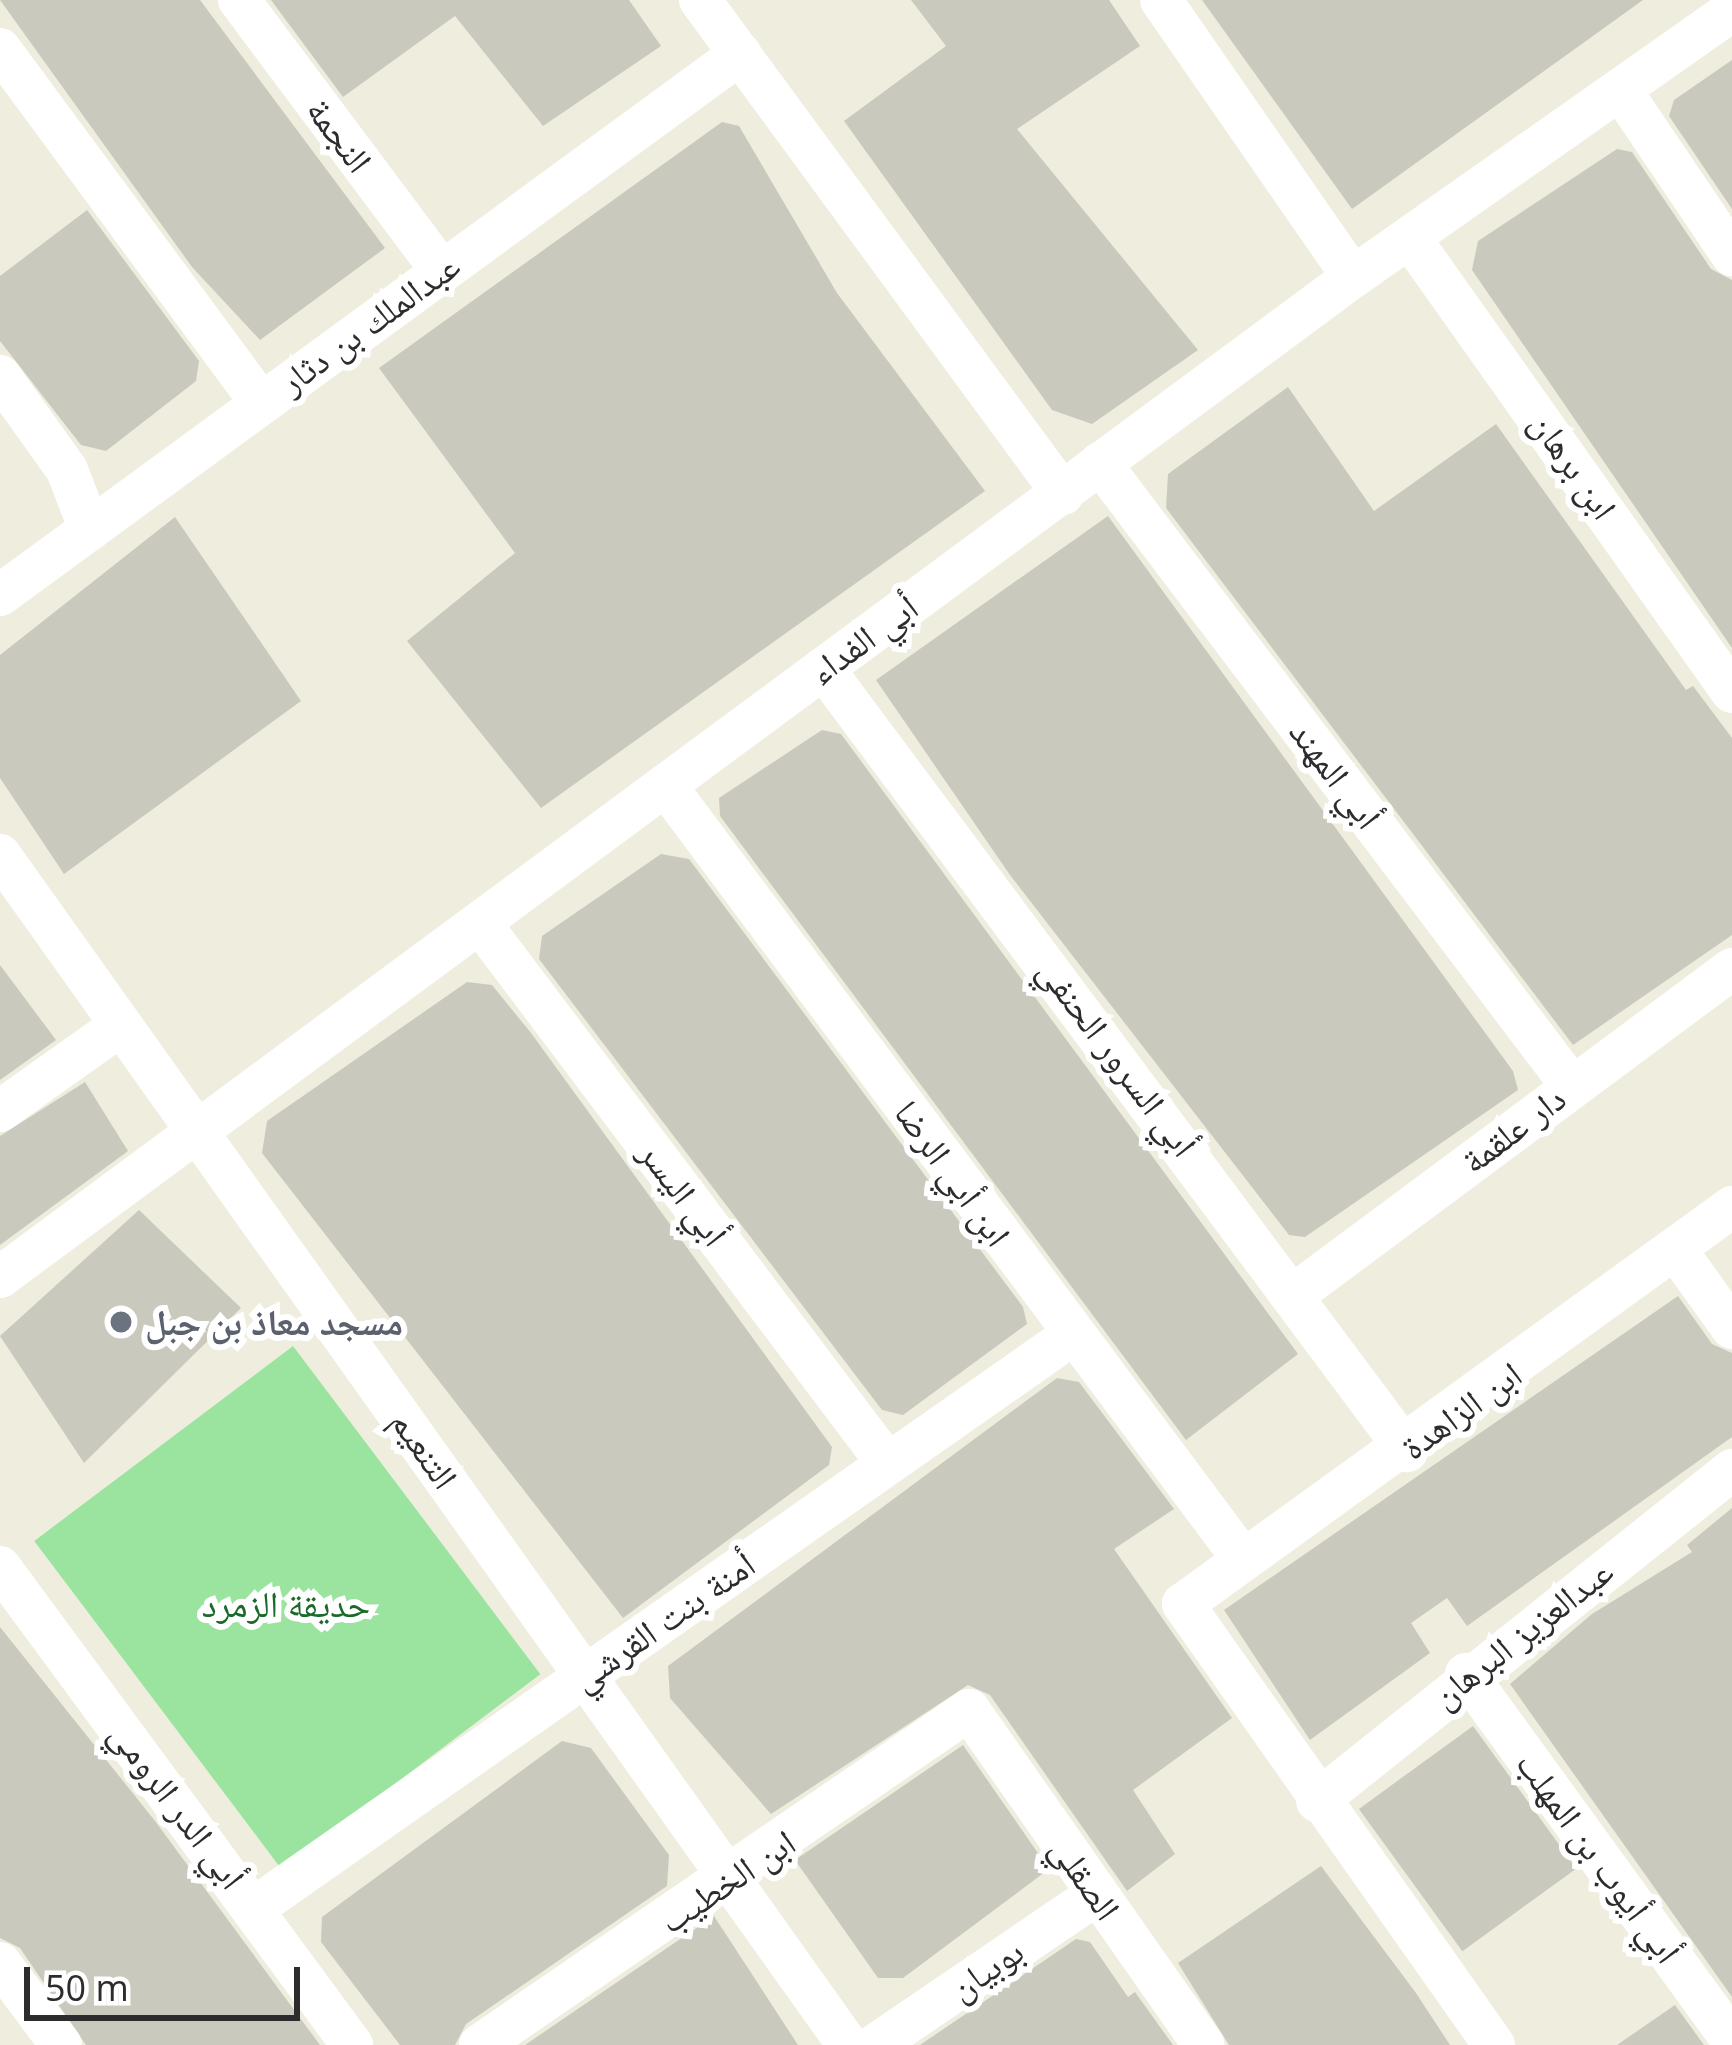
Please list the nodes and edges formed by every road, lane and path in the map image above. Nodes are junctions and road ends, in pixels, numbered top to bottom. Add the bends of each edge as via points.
1 (239, 0) edge
2 (700, 0) edge
3 (1161, 0) edge
4 (1732, 11) edge
5 (0, 49) edge
6 (740, 54) junction
7 (1622, 92) junction
8 (1412, 242) junction
9 (1732, 255) edge
10 (441, 270) junction
11 (1353, 277) junction
12 (0, 376) edge
13 (261, 403) junction
14 (1100, 463) junction
15 (1063, 494) junction
16 (90, 530) junction
17 (0, 595) edge
18 (823, 668) junction
19 (1732, 692) edge
20 (666, 786) junction
21 (0, 855) edge
22 (480, 923) junction
23 (1732, 969) edge
24 (121, 1025) junction
25 (1571, 1085) junction
26 (0, 1111) edge
27 (198, 1130) junction
28 (1732, 1208) edge
29 (1676, 1250) junction
30 (0, 1277) edge
31 (1296, 1293) junction
32 (1732, 1328) edge
33 (1072, 1335) junction
34 (1407, 1451) junction
35 (887, 1463) junction
36 (1732, 1470) edge
37 (1242, 1558) junction
38 (0, 1567) edge
39 (1466, 1674) junction
40 (587, 1676) junction
41 (969, 1710) joint
42 (1317, 1801) junction
43 (733, 1880) junction
44 (1097, 1894) junction
45 (254, 1908) junction
46 (0, 1963) edge
47 (1732, 2040) edge
48 (61, 2045) edge
49 (352, 2045) edge
50 (480, 2045) edge
51 (848, 2045) edge
52 (874, 2045) edge
53 (1204, 2045) edge
54 (1494, 2045) edge

1 - 10 street, النجمة
2 - 6 street
3 - 11 street
4 - 7 street, أبي الفداء
5 - 13 street
6 - 10 street, عبدالملك بن دثار
6 - 15 street
7 - 8 street, أبي الفداء
7 - 9 street
8 - 11 street, أبي الفداء
8 - 19 street, ابن برهان
10 - 13 street, عبدالملك بن دثار
11 - 14 street, أبي الفداء
12 - 16 street via 67,470
13 - 16 street, عبدالملك بن دثار
14 - 15 street, أبي الفداء
14 - 25 street, أبي المهند
15 - 18 street, أبي الفداء
16 - 17 street, عبدالملك بن دثار
18 - 20 street, أبي الفداء
18 - 31 street, أبي السرور الحنفي
20 - 22 street, أبي الفداء
20 - 33 street, ابن أبي الرضا
21 - 24 street, التنعيم
22 - 27 street, أبي الفداء
22 - 35 street, أبي اليسر
23 - 25 street, دار علقمة
24 - 26 street
24 - 27 street, التنعيم
25 - 31 street, دار علقمة
27 - 30 street, أبي الفداء
27 - 40 street, التنعيم
28 - 29 street, ابن الزاهدة
29 - 32 street
29 - 34 street, ابن الزاهدة
31 - 34 street, أبي السرور الحنفي
33 - 35 street, أمنة بنت القرشي
33 - 37 street, ابن أبي الرضا
34 - 37 street, ابن الزاهدة
35 - 40 street, أمنة بنت القرشي
36 - 39 street, عبدالعزيز البرهان
37 - 42 street, ابن الزاهدة via 1183,1604
38 - 45 street, أبي الدر الرومي
39 - 42 street, عبدالعزيز البرهان
39 - 47 street, أبي أيوب بن المهلب
40 - 43 street, التنعيم
40 - 45 street, أمنة بنت القرشي
41 - 43 street, ابن الخطيب
41 - 44 street, الصقلي
42 - 54 street
43 - 50 street, ابن الخطيب
43 - 51 street, التنعيم
44 - 52 street, بوبيان
44 - 53 street, الصقلي
45 - 49 street, أبي الدر الرومي
46 - 48 street

